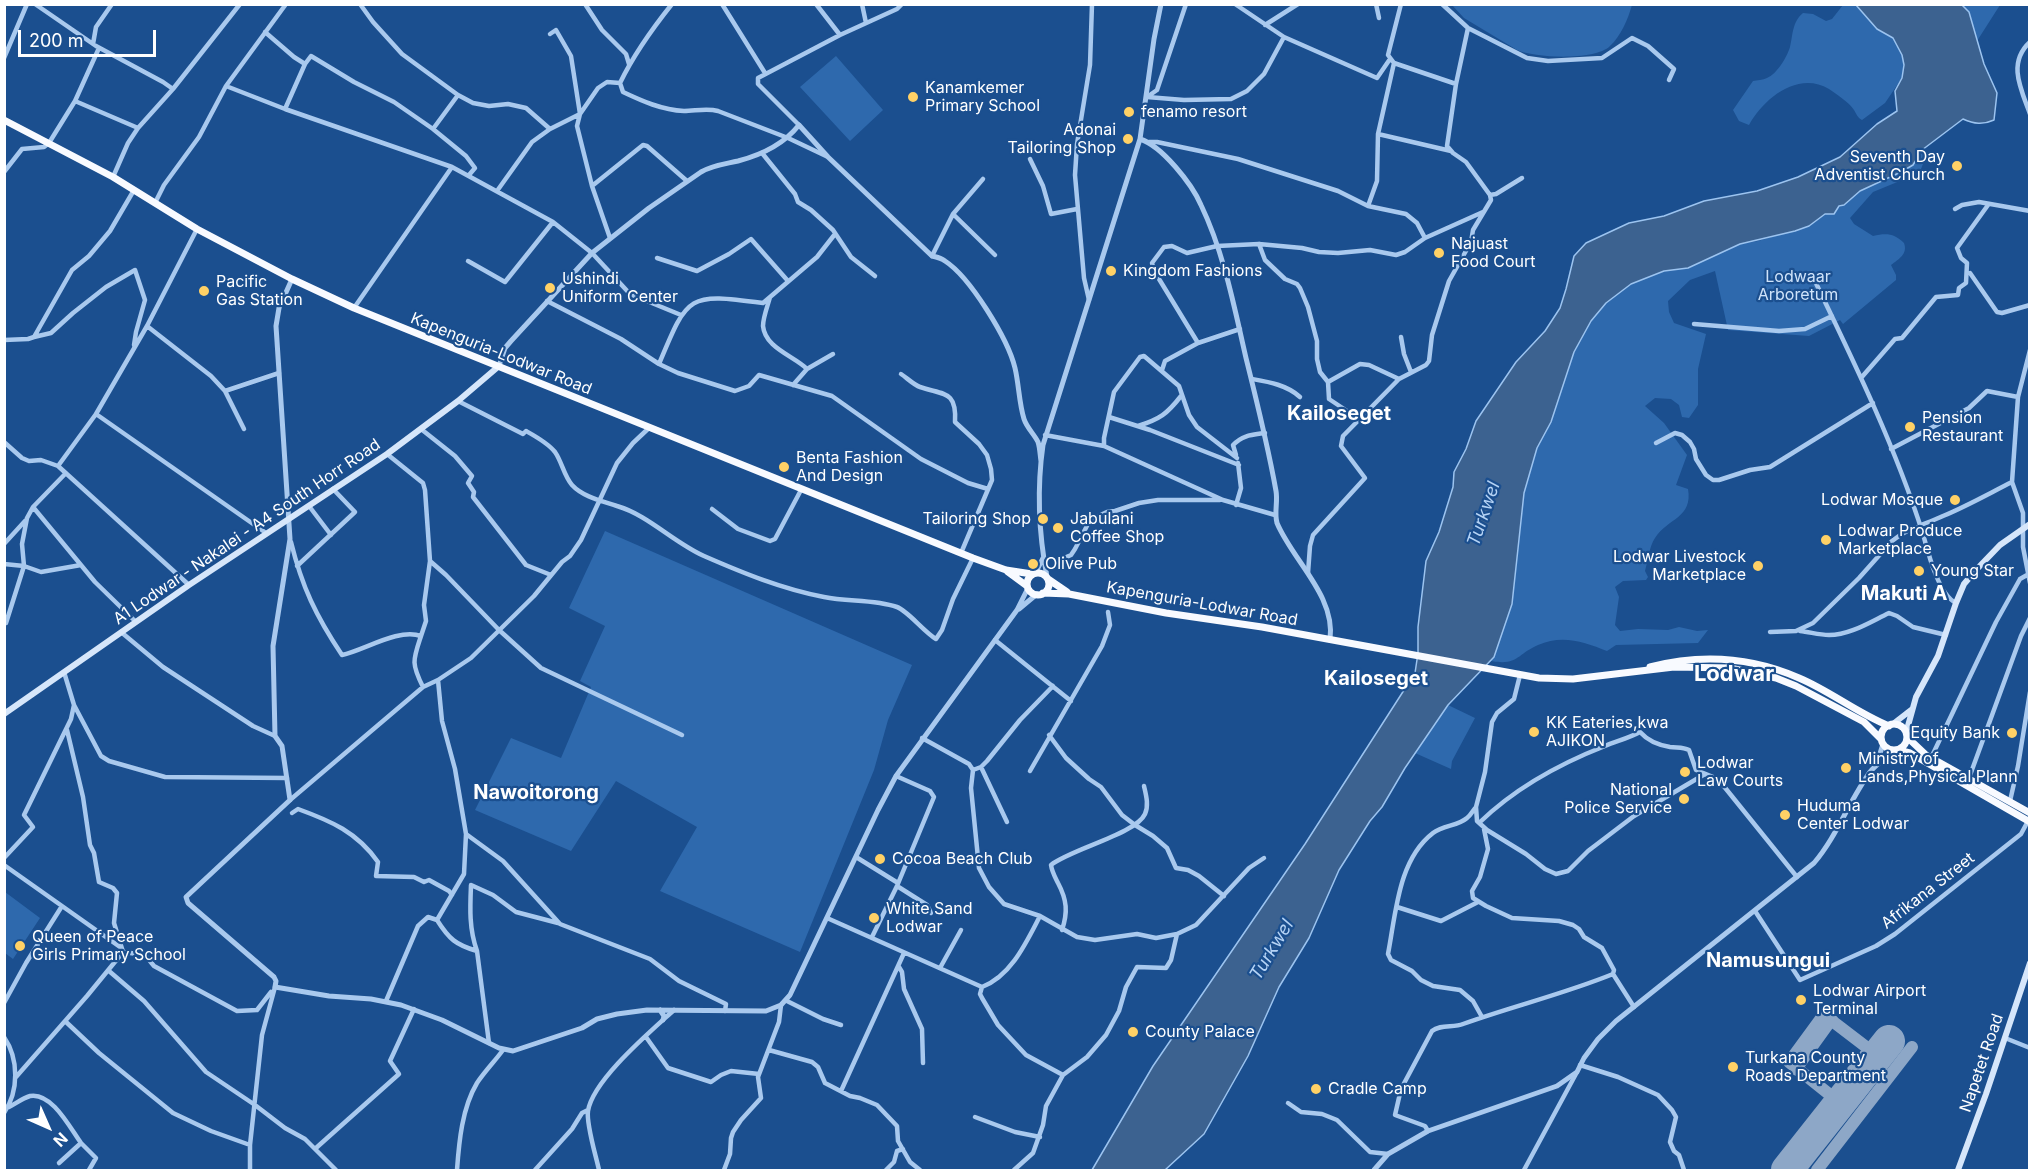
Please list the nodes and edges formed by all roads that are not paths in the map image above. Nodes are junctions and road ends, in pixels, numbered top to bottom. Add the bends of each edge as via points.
1 (27, 4) edge
2 (35, 4) edge
3 (112, 4) edge
4 (240, 4) edge
5 (286, 4) edge
6 (360, 4) edge
7 (585, 4) edge
8 (672, 4) edge
9 (722, 4) edge
10 (816, 4) edge
11 (862, 4) edge
12 (902, 4) edge
13 (1092, 4) edge
14 (1161, 4) edge
15 (1185, 4) edge
16 (1235, 4) edge
17 (1299, 4) edge
18 (1376, 4) edge
19 (1401, 4) edge
20 (1442, 4) edge
21 (1379, 18) dead end
22 (867, 23) junction
23 (1265, 25) junction
24 (1468, 28) junction
25 (265, 32) junction
26 (550, 34) dead end
27 (840, 35) junction
28 (1284, 38) junction
29 (2030, 42) edge
30 (93, 44) junction
31 (99, 48) junction
32 (4, 58) edge
33 (1392, 61) junction
34 (305, 64) junction
35 (629, 64) junction
36 (765, 73) junction
37 (1669, 80) dead end
38 (620, 83) junction
39 (1456, 84) junction
40 (226, 86) junction
41 (173, 89) junction
42 (458, 95) junction
43 (1147, 97) junction
44 (75, 101) junction
45 (285, 109) junction
46 (580, 114) junction
47 (2030, 114) edge
48 (4, 120) edge
49 (799, 125) junction
50 (138, 129) junction
51 (433, 129) junction
52 (550, 129) junction
53 (1378, 134) junction
54 (788, 138) junction
55 (1140, 139) junction
56 (1149, 142) junction
57 (49, 143) junction
58 (1451, 151) junction
59 (762, 153) junction
60 (828, 157) junction
61 (1030, 159) dead end
62 (452, 167) junction
63 (4, 172) edge
64 (469, 175) junction
65 (113, 177) junction
66 (1522, 178) dead end
67 (983, 179) dead end
68 (687, 181) junction
69 (592, 186) junction
70 (134, 190) junction
71 (497, 191) junction
72 (1490, 195) junction
73 (155, 202) junction
74 (1989, 205) junction
75 (1368, 207) junction
76 (1077, 209) junction
77 (1955, 209) dead end
78 (2030, 211) edge
79 (1483, 212) junction
80 (953, 214) junction
81 (553, 222) junction
82 (197, 229) junction
83 (835, 234) junction
84 (610, 238) junction
85 (1425, 238) junction
86 (1259, 244) junction
87 (1217, 246) junction
88 (592, 253) junction
89 (995, 255) dead end
90 (932, 256) junction
91 (657, 258) dead end
92 (468, 261) dead end
93 (1811, 273) dead end
94 (1970, 273) dead end
95 (875, 276) dead end
96 (292, 279) junction
97 (788, 281) junction
98 (770, 297) junction
99 (547, 301) junction
100 (1089, 301) junction
101 (2030, 305) edge
102 (354, 308) junction
103 (681, 315) junction
104 (1832, 316) junction
105 (1694, 324) dead end
106 (147, 326) junction
107 (1240, 329) junction
108 (34, 337) junction
109 (1401, 337) dead end
110 (4, 340) edge
111 (1198, 343) junction
112 (134, 348) junction
113 (2030, 350) edge
114 (833, 354) dead end
115 (659, 364) junction
116 (499, 366) junction
117 (807, 369) junction
118 (1162, 370) junction
119 (1411, 372) junction
120 (279, 373) junction
121 (901, 374) dead end
122 (1861, 378) junction
123 (1252, 379) junction
124 (1399, 379) junction
125 (1328, 382) junction
126 (793, 385) junction
127 (225, 391) junction
128 (1181, 396) junction
129 (1300, 397) dead end
130 (2018, 397) junction
131 (458, 401) junction
132 (1873, 403) junction
133 (96, 414) junction
134 (1109, 417) junction
135 (1359, 419) junction
136 (1138, 426) junction
137 (650, 427) junction
138 (244, 429) dead end
139 (421, 429) junction
140 (1265, 434) junction
141 (1045, 435) junction
142 (4, 441) edge
143 (1656, 443) dead end
144 (1104, 446) junction
145 (1891, 449) junction
146 (387, 454) junction
147 (1237, 458) junction
148 (1041, 461) junction
149 (1239, 465) junction
150 (58, 466) junction
151 (66, 473) junction
152 (2012, 482) junction
153 (333, 489) junction
154 (987, 489) junction
155 (801, 490) junction
156 (1223, 500) junction
157 (598, 501) junction
158 (1236, 505) junction
159 (309, 506) junction
160 (33, 507) junction
161 (712, 509) dead end
162 (1275, 515) junction
163 (27, 518) junction
164 (288, 520) junction
165 (1919, 524) junction
166 (2030, 524) edge
167 (2023, 528) junction
168 (266, 533) junction
169 (330, 535) junction
170 (290, 539) junction
171 (4, 544) edge
172 (961, 553) junction
173 (973, 558) junction
174 (1043, 558) junction
175 (430, 561) junction
176 (1059, 562) dead end
177 (4, 564) edge
178 (81, 565) junction
179 (24, 566) junction
180 (297, 566) junction
181 (1006, 570) junction
182 (1308, 573) junction
183 (1034, 574) junction
184 (551, 575) junction
185 (2027, 575) junction
186 (1047, 578) junction
187 (2030, 583) edge
188 (189, 585) junction
189 (1027, 587) junction
190 (1040, 593) junction
191 (1070, 594) junction
192 (1956, 603) junction
193 (1017, 610) junction
194 (1108, 612) dead end
195 (2030, 618) edge
196 (136, 622) junction
197 (6, 623) dead end
198 (499, 630) junction
199 (1796, 631) junction
200 (121, 632) junction
201 (1770, 632) dead end
202 (1946, 635) junction
203 (421, 636) junction
204 (995, 640) junction
205 (1330, 640) junction
206 (1639, 670) junction
207 (64, 672) junction
208 (1520, 675) junction
209 (438, 680) junction
210 (1053, 686) junction
211 (423, 687) junction
212 (2030, 692) edge
213 (1071, 701) junction
214 (74, 705) junction
215 (1911, 710) junction
216 (4, 714) edge
217 (1891, 725) junction
218 (67, 730) junction
219 (682, 735) dead end
220 (1049, 735) junction
221 (1907, 735) junction
222 (275, 736) junction
223 (922, 738) junction
224 (1882, 742) junction
225 (1896, 750) junction
226 (1931, 758) junction
227 (1877, 763) junction
228 (981, 767) junction
229 (973, 770) junction
230 (1030, 771) dead end
231 (1705, 774) junction
232 (896, 776) junction
233 (287, 778) junction
234 (1969, 778) junction
235 (1144, 786) dead end
236 (290, 800) junction
237 (2010, 801) junction
238 (1476, 807) junction
239 (292, 813) dead end
240 (2029, 819) edge
241 (1007, 822) dead end
242 (1479, 823) junction
243 (1135, 825) junction
244 (1484, 828) junction
245 (466, 834) junction
246 (856, 857) junction
247 (4, 858) edge
248 (1264, 858) dead end
249 (4, 865) edge
250 (1797, 877) junction
251 (897, 885) junction
252 (452, 896) junction
253 (1224, 896) junction
254 (1478, 902) junction
255 (62, 906) junction
256 (1397, 907) junction
257 (1755, 911) junction
258 (931, 913) dead end
259 (1040, 916) junction
260 (827, 918) junction
261 (437, 920) junction
262 (560, 924) junction
263 (961, 930) dead end
264 (1062, 930) junction
265 (1177, 934) junction
266 (872, 937) junction
267 (122, 951) junction
268 (477, 951) junction
269 (904, 953) junction
270 (2030, 963) edge
271 (899, 967) junction
272 (940, 968) junction
273 (109, 971) junction
274 (1613, 974) junction
275 (275, 987) junction
276 (982, 987) junction
277 (386, 1001) junction
278 (4, 1003) edge
279 (784, 1003) junction
280 (1634, 1007) junction
281 (414, 1009) junction
282 (660, 1010) junction
283 (675, 1010) junction
284 (725, 1011) junction
285 (1482, 1017) junction
286 (663, 1020) junction
287 (65, 1022) junction
288 (841, 1025) dead end
289 (646, 1036) junction
290 (4, 1037) edge
291 (2005, 1038) junction
292 (489, 1043) junction
293 (2030, 1048) edge
294 (503, 1050) junction
295 (769, 1050) junction
296 (923, 1064) dead end
297 (1580, 1065) junction
298 (1577, 1072) junction
299 (759, 1074) junction
300 (1063, 1075) junction
301 (16, 1077) junction
302 (841, 1091) junction
303 (1288, 1103) dead end
304 (255, 1105) junction
305 (9, 1107) junction
306 (588, 1110) junction
307 (4, 1113) edge
308 (975, 1117) dead end
309 (1428, 1131) junction
310 (1040, 1137) junction
311 (81, 1143) junction
312 (250, 1145) junction
313 (316, 1148) junction
314 (903, 1149) junction
315 (1388, 1154) junction
316 (59, 1162) dead end
317 (89, 1170) edge
318 (250, 1170) edge
319 (336, 1170) edge
320 (457, 1170) edge
321 (535, 1170) edge
322 (599, 1170) edge
323 (724, 1170) edge
324 (886, 1170) edge
325 (920, 1170) edge
326 (1014, 1170) edge
327 (1374, 1170) edge
328 (1524, 1170) edge
329 (1684, 1170) edge
330 (1958, 1170) edge

1 - 32 street
2 - 30 street
3 - 30 street via 96,27
4 - 41 street
5 - 25 street
6 - 42 street via 402,54
7 - 35 street via 608,37 626,54
8 - 35 street
9 - 36 street
10 - 27 street
11 - 22 street
12 - 22 street
13 - 76 street via 1090,65 1076,155
14 - 43 street
15 - 43 street via 1157,90
16 - 23 street
17 - 23 street
18 - 21 street
19 - 33 street via 1388,55
20 - 24 street
22 - 27 street
23 - 28 street
24 - 37 street via 1520,56 1548,61 1602,58 1632,38 1648,46 1674,69
24 - 39 street
25 - 34 street
25 - 40 street
26 - 46 street via 556,30 572,56
27 - 36 street
28 - 33 street via 1377,78
28 - 43 street via 1264,74 1247,91 1231,99
29 - 47 street via 2019,57 2017,80
30 - 31 street
31 - 41 street
31 - 44 street
33 - 39 street
33 - 53 street
34 - 45 street
34 - 51 street via 311,56 394,102
35 - 38 street
36 - 49 street via 757,83
38 - 46 street via 608,82 598,88
38 - 54 street via 623,92 653,105 681,111 711,109
39 - 58 street via 1447,146
40 - 45 street
40 - 73 street
41 - 50 street
42 - 51 street
42 - 52 street via 473,103 526,108
43 - 55 street
44 - 50 street
44 - 57 street
45 - 62 street
46 - 52 street
46 - 69 street via 577,126
48 - 57 highway, Kapenguria-Lodwar Road
49 - 54 street
49 - 60 street
50 - 65 street
51 - 64 street via 472,163 475,168
52 - 71 street via 532,142
53 - 58 street
53 - 75 street via 1377,182
54 - 59 street
54 - 60 street
55 - 56 street
55 - 100 street
56 - 75 street via 1238,159 1338,191
56 - 87 street via 1167,158 1197,197
57 - 63 street via 45,147 22,149
57 - 65 highway, Kapenguria-Lodwar Road
58 - 72 street via 1466,162
59 - 68 street via 708,168
59 - 83 street via 798,202 812,210
60 - 90 street
61 - 76 street via 1051,214
62 - 64 street
62 - 102 street
64 - 71 street
65 - 70 highway, Kapenguria-Lodwar Road
66 - 72 street
67 - 80 street
68 - 69 street via 643,145
68 - 84 street
69 - 84 street
70 - 73 highway, Kapenguria-Lodwar Road
70 - 108 street via 110,231 72,270
71 - 81 street
72 - 79 street via 1491,201
73 - 82 highway, Kapenguria-Lodwar Road
74 - 77 street via 1972,202
74 - 78 street
74 - 122 street via 1957,248 1967,263 1966,283 1959,288 1958,295 1936,297
75 - 85 street via 1406,214 1417,223
76 - 100 street
79 - 85 street
79 - 119 street via 1446,290 1432,335 1429,361
80 - 89 street
80 - 90 street
81 - 88 street
81 - 92 street via 506,282
82 - 96 highway, Kapenguria-Lodwar Road
82 - 106 street
83 - 95 street via 851,257
83 - 97 street via 817,257
84 - 88 street
85 - 86 street via 1396,255 1370,250 1319,252
86 - 87 street
86 - 125 street via 1265,260 1300,288 1317,341 1320,372
87 - 107 street
87 - 111 street via 1186,253 1172,246 1164,247 1152,262
88 - 99 street
88 - 103 street via 630,294
90 - 148 street via 943,260 962,277 999,328 1015,367 1024,418 1038,442
91 - 97 street via 696,271 751,239
93 - 104 street
94 - 101 street via 1997,312
96 - 102 highway, Kapenguria-Lodwar Road
96 - 120 street via 276,326
97 - 98 street
98 - 103 street via 763,303 702,298
98 - 117 street via 763,325 768,338
99 - 115 street via 621,339
99 - 116 street via 505,348
100 - 141 street
102 - 116 highway, Kapenguria-Lodwar Road
103 - 115 street
104 - 105 street via 1805,329 1779,331
104 - 122 street
106 - 112 street
106 - 127 street
107 - 111 street
107 - 123 street
108 - 110 street
108 - 112 street via 51,333 106,287 135,270 145,300
109 - 119 street
111 - 118 street via 1165,361
112 - 133 street
113 - 130 street
114 - 117 street
115 - 126 street via 678,374 735,391 749,386 759,375
116 - 131 main road, A1 Lodwar - Nakalei - A4 South Horr Road
116 - 137 highway, Kapenguria-Lodwar Road
117 - 126 street
118 - 128 street via 1179,386
118 - 134 street via 1148,358 1140,357 1114,392
119 - 124 street
120 - 127 street
120 - 164 street
121 - 154 street via 918,387 937,390 950,398 955,422 987,455 992,480
122 - 132 street
123 - 129 street via 1287,388
123 - 140 street
124 - 125 street via 1360,364
124 - 135 street
125 - 135 street via 1329,399
126 - 154 street via 831,396 921,459
127 - 138 street
128 - 136 street via 1170,411
128 - 147 street via 1197,427
130 - 145 street via 1987,391 1961,413
130 - 152 street
131 - 139 main road, A1 Lodwar - Nakalei - A4 South Horr Road
131 - 157 street via 523,434 526,430 543,442 554,451 572,485
132 - 143 street via 1770,467 1719,480 1706,475 1692,445 1682,435 1675,433
132 - 145 street
133 - 150 street
133 - 168 street
134 - 136 street
134 - 144 street
135 - 182 street via 1345,432 1341,442 1365,478 1313,535
136 - 149 street
137 - 155 highway, Kapenguria-Lodwar Road
137 - 157 street via 617,464
139 - 146 main road, A1 Lodwar - Nakalei - A4 South Horr Road
139 - 184 street via 455,456 472,476 468,483 473,497 526,565
140 - 147 street via 1239,439 1233,445
140 - 162 street via 1277,495
141 - 144 street
141 - 148 street
142 - 150 street via 22,458
144 - 156 street
145 - 165 street
146 - 153 main road, A1 Lodwar - Nakalei - A4 South Horr Road
146 - 175 street via 423,483
147 - 149 street
148 - 174 street
149 - 158 street
150 - 151 street
151 - 160 street
151 - 188 street
152 - 165 street
152 - 167 street via 2023,513
153 - 159 main road, A1 Lodwar - Nakalei - A4 South Horr Road
153 - 169 street via 355,512
154 - 172 street
155 - 161 street via 770,542 738,530
155 - 172 highway, Kapenguria-Lodwar Road
156 - 158 street
156 - 176 street via 1158,500 1107,512 1090,520 1076,549
157 - 173 street via 638,515 683,545 767,582 826,598 899,608 936,639
157 - 184 street via 576,549
158 - 162 street
159 - 164 main road, A1 Lodwar - Nakalei - A4 South Horr Road
159 - 169 street
160 - 163 street
160 - 178 street
162 - 182 street via 1280,530
163 - 171 street
163 - 179 street via 21,544
164 - 168 main road, A1 Lodwar - Nakalei - A4 South Horr Road
164 - 170 street
165 - 192 street via 1940,584
165 - 199 street via 1902,532 1820,616
166 - 167 main road
167 - 185 street
167 - 192 main road via 1976,570 1964,584
168 - 188 main road, A1 Lodwar - Nakalei - A4 South Horr Road
169 - 180 street
170 - 180 street
170 - 222 street via 273,646
172 - 173 highway, Kapenguria-Lodwar Road
173 - 181 highway, Kapenguria-Lodwar Road
174 - 183 street
174 - 186 street
175 - 198 street
175 - 203 street via 424,605 426,621
177 - 179 street
178 - 179 street via 41,572
178 - 196 street
179 - 197 street
180 - 203 street via 311,605 342,655 385,639 413,633
181 - 183 highway, Kapenguria-Lodwar Road
181 - 189 highway, Kapenguria-Lodwar Road
182 - 205 street via 1330,618
183 - 186 highway
183 - 189 highway
184 - 198 street
185 - 187 street
185 - 226 street via 2020,579 1996,622
186 - 190 highway via 1048,586
186 - 191 highway, Kapenguria-Lodwar Road
188 - 196 main road, A1 Lodwar - Nakalei - A4 South Horr Road
189 - 190 highway
189 - 193 street
190 - 191 highway, Kapenguria-Lodwar Road
190 - 193 street
191 - 205 highway, Kapenguria-Lodwar Road
192 - 202 main road
193 - 204 street
194 - 213 street via 1108,632
195 - 234 street
196 - 200 main road, A1 Lodwar - Nakalei - A4 South Horr Road
198 - 209 street via 471,658
198 - 219 street via 541,668
199 - 201 street
199 - 202 street via 1837,634 1889,613 1913,627
200 - 207 main road, A1 Lodwar - Nakalei - A4 South Horr Road
200 - 222 street via 163,667 253,726
202 - 215 main road
203 - 211 street via 413,658
204 - 210 street
204 - 223 street
205 - 208 highway, Kapenguria-Lodwar Road
206 - 208 highway, Kapenguria-Lodwar Road via 1573,679
206 - 217 highway via 1705,659 1756,664 1799,678
206 - 224 highway via 1730,668 1786,682 1864,722
207 - 214 street
207 - 216 main road, A1 Lodwar - Nakalei - A4 South Horr Road
208 - 238 street via 1514,699 1492,722
209 - 211 street
209 - 245 street via 442,721
210 - 213 street
210 - 228 street
211 - 236 street
212 - 237 street
213 - 220 street
214 - 218 street
214 - 233 street via 101,756 109,761 165,777
215 - 217 main road
215 - 221 main road
217 - 221 highway via 1901,726
217 - 224 highway via 1883,731
218 - 247 street via 24,815 33,827
218 - 267 street via 99,882 117,893 114,923
220 - 230 street
220 - 243 street via 1066,758 1101,787 1122,815
221 - 225 highway via 1905,745
221 - 226 highway
222 - 233 street via 282,746
223 - 229 street
223 - 232 street
224 - 225 highway
224 - 227 street
225 - 227 street
225 - 240 highway via 1910,753
226 - 234 highway
227 - 250 street via 1817,859
228 - 229 street
228 - 241 street
229 - 259 street via 971,788 979,868 1004,904
231 - 242 street via 1694,768 1687,749 1653,742 1640,732 1541,776 1492,809
231 - 244 street via 1634,816 1568,871 1556,874
231 - 250 street via 1720,782
232 - 246 street
232 - 251 street via 930,791 934,797
233 - 236 street
234 - 237 highway
235 - 243 street via 1145,816
236 - 275 street via 186,897 188,903 274,977
237 - 240 highway
238 - 242 street
238 - 256 street via 1467,819 1440,828 1415,851
239 - 252 street via 298,809 327,819 366,844 378,862 376,876 429,880
240 - 257 street, Afrikana Street via 2021,834 1895,934 1800,980
242 - 244 street
243 - 253 street via 1167,848 1176,868 1192,872
243 - 264 street via 1051,865 1066,901
244 - 254 street via 1488,849 1471,893
245 - 252 street via 464,874
245 - 262 street via 503,861
246 - 251 street
246 - 260 street
248 - 253 street via 1249,868
249 - 255 street
250 - 257 street
251 - 258 street via 927,905
251 - 266 street
252 - 261 street
253 - 265 street via 1196,925
254 - 256 street via 1442,921
254 - 274 street via 1512,918 1559,921 1576,927 1602,948
255 - 267 street
255 - 278 street
256 - 285 street via 1389,958 1433,986 1458,989 1473,1001
257 - 280 street
259 - 264 street
259 - 276 street via 1009,967 993,983
260 - 266 street
260 - 279 street
261 - 268 street via 459,946
261 - 277 street via 428,917 418,926
262 - 268 street via 516,912 471,885 470,921
262 - 284 street via 650,959 679,981 726,1004
263 - 272 street
264 - 265 street via 1095,940
265 - 300 street via 1166,968 1137,967 1106,1035 1087,1057
266 - 269 street
267 - 273 street
267 - 275 street via 146,955 154,966 237,1011 257,1010
268 - 292 street
269 - 271 street
269 - 272 street
270 - 291 main road, Napetet Road
271 - 296 street via 922,1029
271 - 302 street
272 - 276 street
273 - 287 street
273 - 304 street via 144,1001 206,1072
274 - 280 street
274 - 285 street
275 - 277 street
275 - 304 street via 264,1025
276 - 300 street via 980,994 998,1025 1026,1055
277 - 281 street
279 - 284 street via 766,1011
279 - 288 street
279 - 295 street
280 - 297 street via 1598,1039
281 - 292 street
281 - 313 street via 390,1061 399,1074
282 - 283 street
282 - 286 street
282 - 294 street via 597,1019 521,1050
283 - 284 street
283 - 286 street
285 - 309 street via 1457,1027 1436,1028 1401,1089 1395,1115 1425,1126
286 - 289 street
287 - 301 street
287 - 312 street via 173,1113
289 - 299 street via 668,1068 711,1082 731,1071
289 - 306 street via 600,1084
290 - 301 street via 11,1047
291 - 293 street
291 - 330 main road, Napetet Road
292 - 294 street
294 - 320 street via 473,1092 460,1138
295 - 299 street
295 - 302 street via 812,1062 825,1083
297 - 298 street
297 - 329 street via 1618,1077 1663,1100 1676,1117 1670,1142
298 - 309 street via 1557,1086
298 - 328 street
299 - 323 street via 761,1098 733,1132
300 - 310 street via 1046,1106
301 - 305 street
302 - 314 street via 877,1105 897,1126
303 - 315 street via 1300,1112 1336,1120 1370,1152
304 - 312 street
304 - 313 street
305 - 307 street
305 - 311 street via 30,1096 43,1096
306 - 321 street
306 - 322 street
308 - 310 street
309 - 315 street
310 - 326 street via 1033,1153
311 - 316 street
311 - 317 street via 96,1158
312 - 318 street
313 - 319 street
314 - 324 street via 897,1151
314 - 325 street
315 - 327 street

